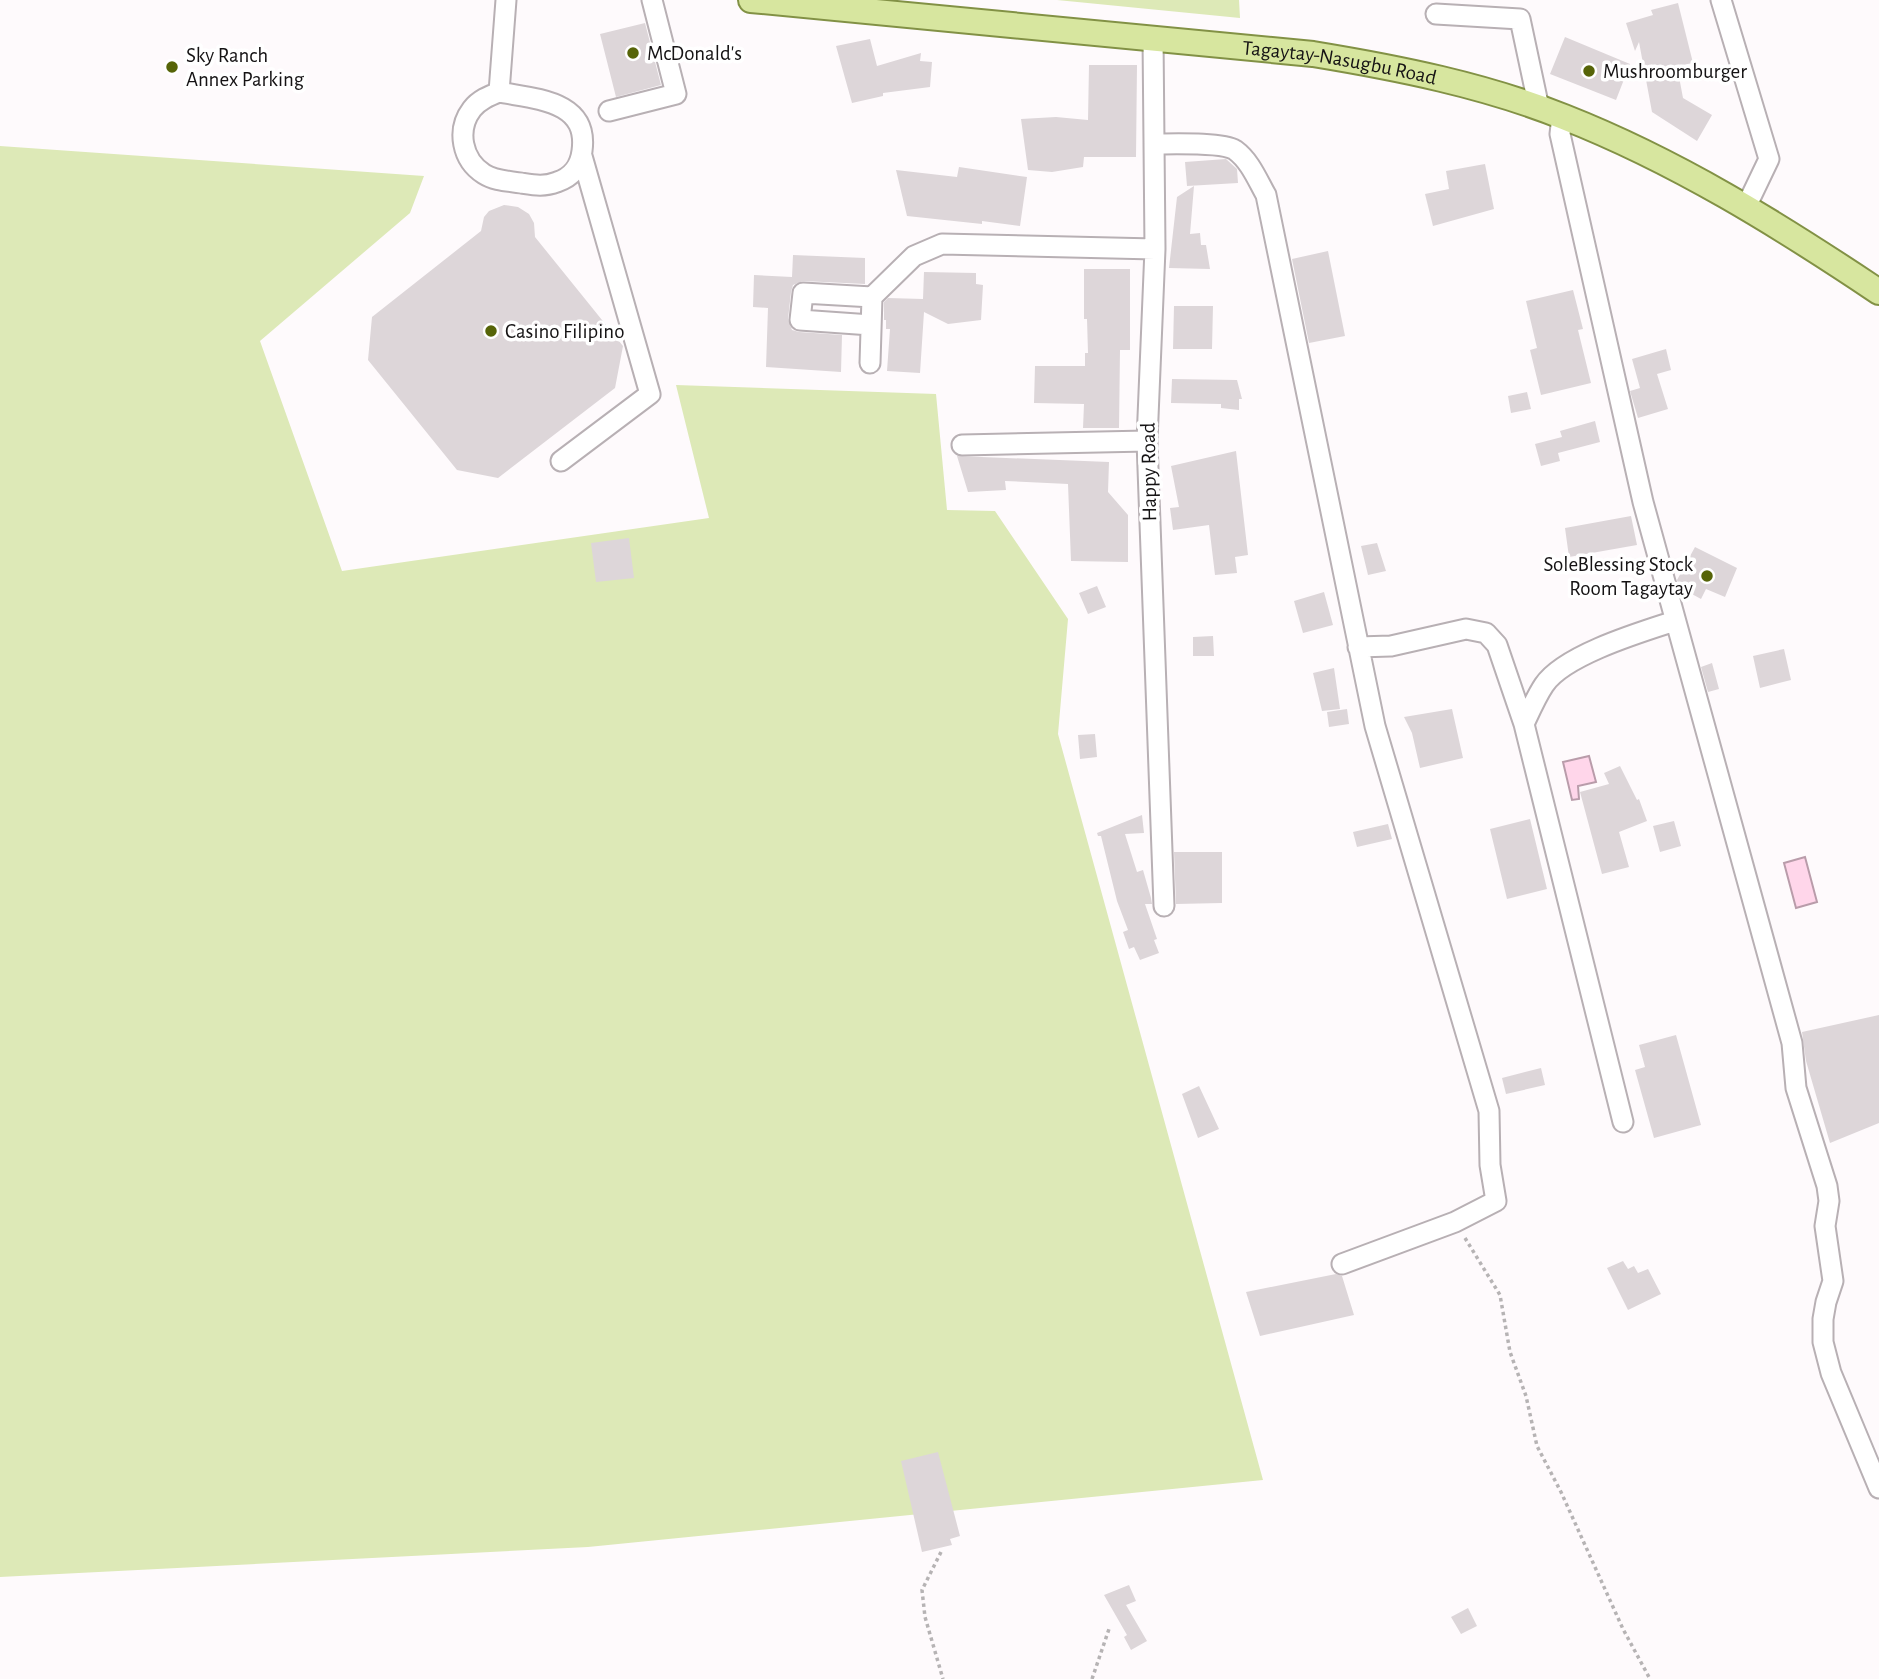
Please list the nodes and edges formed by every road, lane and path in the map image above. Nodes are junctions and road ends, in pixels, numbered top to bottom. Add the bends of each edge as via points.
1 (506, 0) edge
2 (652, 0) edge
3 (751, 0) edge
4 (1721, 0) edge
5 (884, 6) edge
6 (1517, 10) edge
7 (1436, 14) dead end
8 (1153, 37) junction
9 (499, 92) junction
10 (609, 111) dead end
11 (1550, 112) junction
12 (1154, 144) junction
13 (582, 156) junction
14 (1746, 207) junction
15 (1155, 249) junction
16 (1879, 292) edge
17 (872, 297) junction
18 (871, 325) junction
19 (870, 363) dead end
20 (1147, 441) junction
21 (962, 445) dead end
22 (561, 461) dead end
23 (1675, 621) junction
24 (1358, 647) junction
25 (1524, 724) junction
26 (1164, 906) dead end
27 (1623, 1122) dead end
28 (1455, 1222) junction
29 (1342, 1264) dead end
30 (1879, 1488) edge
31 (941, 1552) dead end
32 (1109, 1629) dead end
33 (943, 1679) edge
34 (1092, 1679) edge
35 (1650, 1679) edge

1 - 9 street
2 - 10 street via 676,94
3 - 5 main road, Tagaytay-Nasugbu Road
4 - 14 street via 1769,159
5 - 8 main road, Tagaytay-Nasugbu Road
6 - 7 street
6 - 11 street
8 - 11 main road, Tagaytay-Nasugbu Road via 1384,66
8 - 12 street, Happy Road
9 - 13 street via 554,102 568,111 584,140
9 - 13 street via 482,99 464,125 462,144 484,174 545,187 575,172
11 - 14 main road, Tagaytay-Nasugbu Road via 1654,157
11 - 23 street via 1560,134 1643,502
12 - 15 street, Happy Road
12 - 24 street via 1233,149 1250,166 1266,195
13 - 22 street via 650,394
14 - 16 main road, Tagaytay-Nasugbu Road
15 - 17 street via 942,244 915,256
15 - 20 street, Happy Road
17 - 18 street
17 - 18 street via 803,293 800,320
18 - 19 street
20 - 21 street
20 - 26 street, Happy Road
23 - 25 street via 1630,635 1559,670 1545,684
23 - 30 street via 1792,1043 1796,1087 1827,1186 1825,1226 1833,1281 1823,1319 1823,1342 1831,1373
24 - 25 street via 1391,646 1466,629 1486,633 1497,645
24 - 28 street via 1375,726 1489,1111 1496,1201
25 - 27 street
28 - 29 street
28 - 35 path via 1500,1295 1510,1352 1537,1446
31 - 33 path via 922,1590
32 - 34 path

